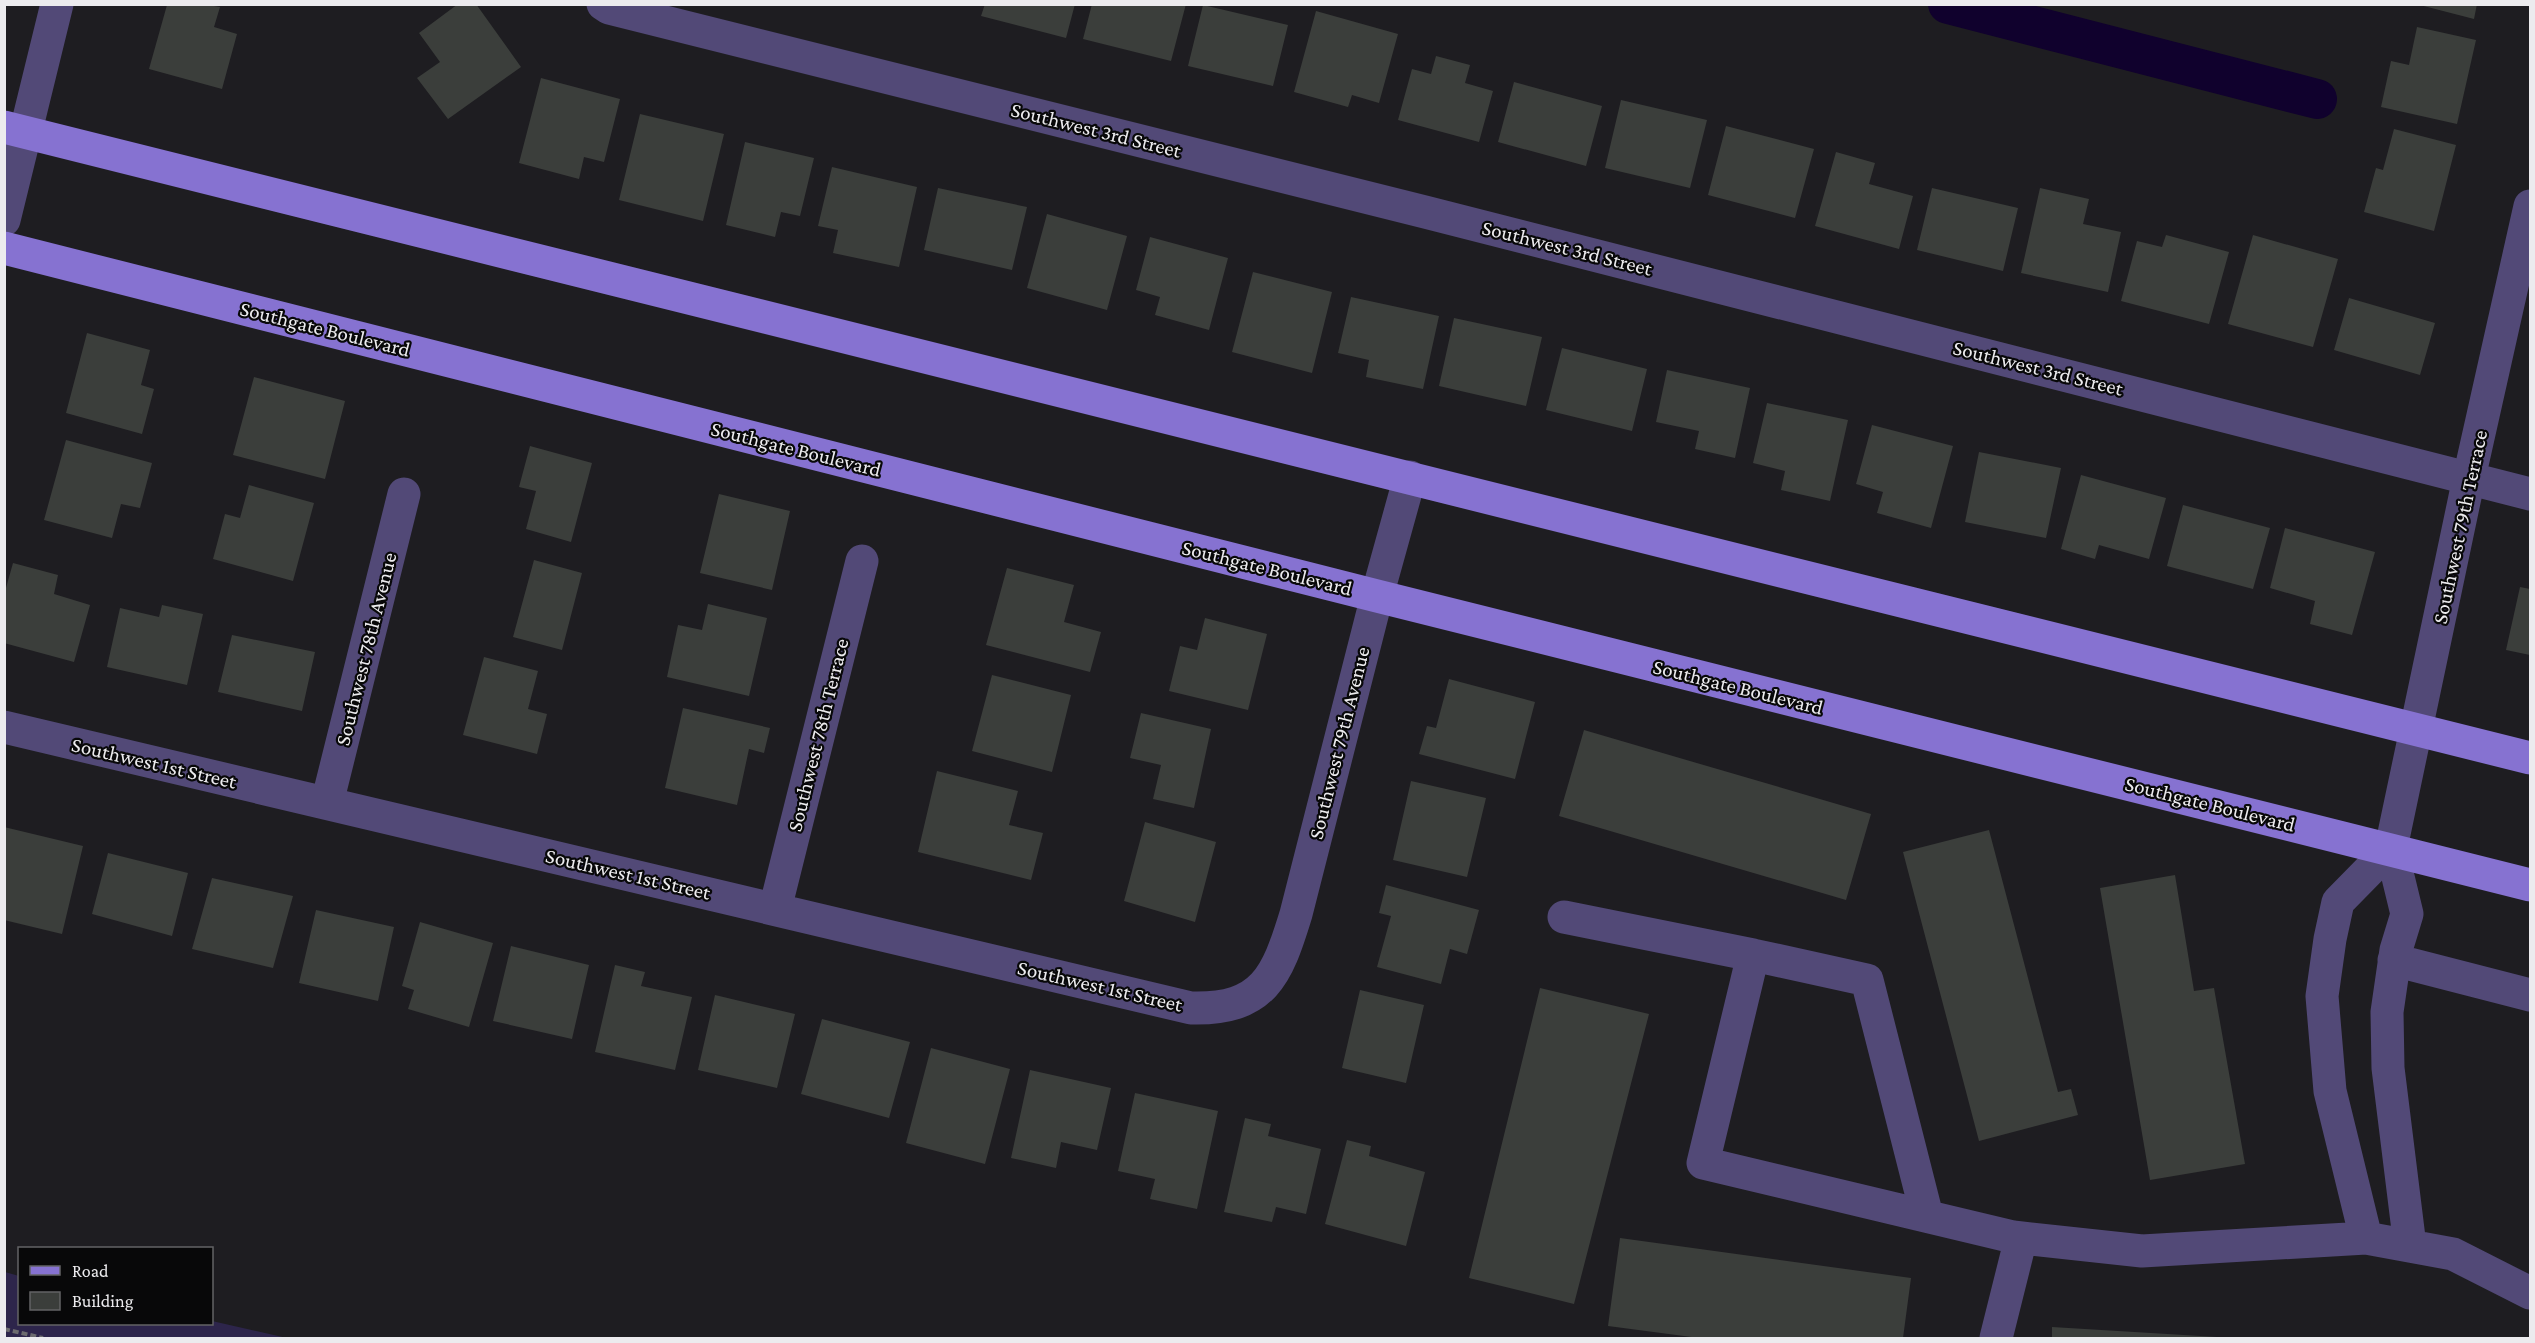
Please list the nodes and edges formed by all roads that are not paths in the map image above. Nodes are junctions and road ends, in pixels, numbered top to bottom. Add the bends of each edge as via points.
1 (57, 4) edge
2 (603, 4) edge
3 (15, 130) edge
4 (2530, 206) edge
5 (4, 220) edge
6 (4, 248) edge
7 (1410, 477) junction
8 (2469, 478) junction
9 (404, 494) dead end
10 (2530, 494) edge
11 (862, 561) dead end
12 (1377, 596) junction
13 (4, 727) edge
14 (2418, 729) junction
15 (2530, 758) edge
16 (327, 803) junction
17 (2391, 848) junction
18 (2530, 885) edge
19 (775, 909) junction
20 (1564, 917) dead end
21 (1753, 955) junction
22 (2394, 960) junction
23 (2530, 995) edge
24 (1250, 998) joint
25 (1927, 1216) junction
26 (2021, 1238) junction
27 (2366, 1238) junction
28 (2410, 1246) junction
29 (2530, 1293) edge
30 (1996, 1338) edge

1 - 3 street
2 - 8 street, Southwest 3rd Street
3 - 5 street
3 - 7 main road
4 - 8 street, Southwest 79th Terrace
6 - 12 main road, Southgate Boulevard
7 - 12 street, Southwest 79th Avenue
7 - 14 main road
8 - 10 street, Southwest 3rd Street
8 - 14 street, Southwest 79th Terrace
9 - 16 street, Southwest 78th Avenue
11 - 19 street, Southwest 78th Terrace
12 - 17 main road, Southgate Boulevard
12 - 24 street, Southwest 79th Avenue via 1287,943 1271,977
13 - 16 street, Southwest 1st Street
14 - 15 main road
14 - 17 street, Southwest 79th Terrace
16 - 19 street, Southwest 1st Street
17 - 18 main road, Southgate Boulevard
17 - 22 street via 2407,914
17 - 27 street via 2338,902 2322,996 2331,1091
19 - 24 street, Southwest 1st Street via 1191,1008 1215,1009
20 - 21 street
21 - 25 street via 1867,980
21 - 25 street via 1703,1163
22 - 23 street
22 - 28 street via 2386,1012 2388,1068
25 - 26 street
26 - 27 street via 2142,1251
26 - 30 street
27 - 28 street
28 - 29 street via 2453,1254

